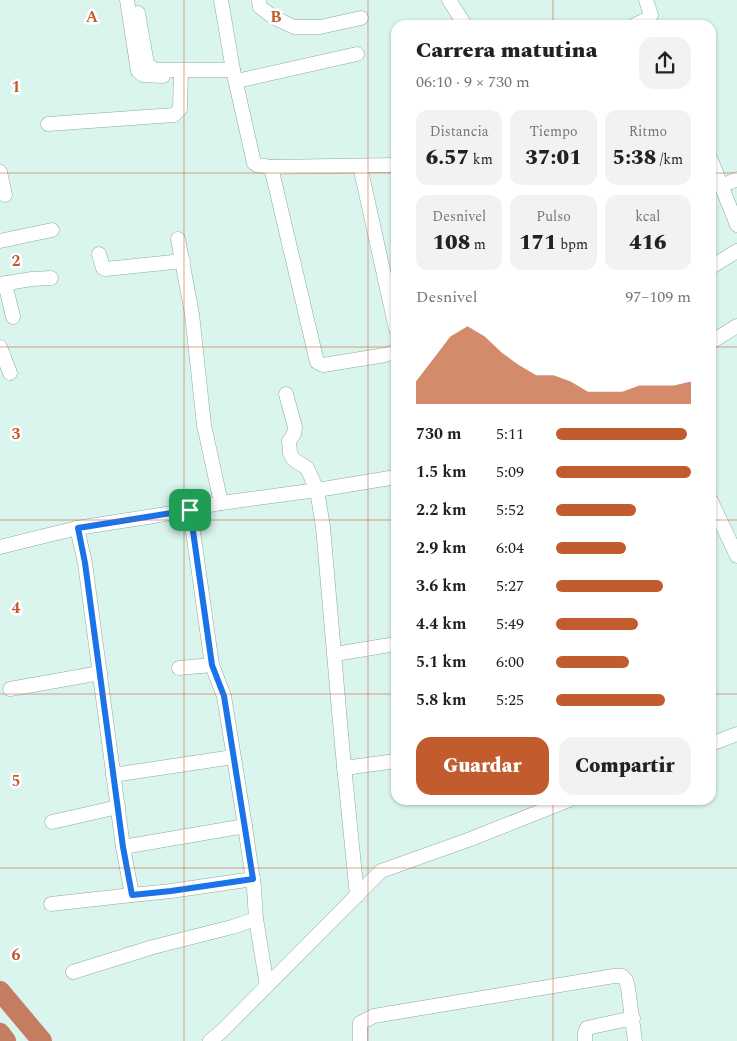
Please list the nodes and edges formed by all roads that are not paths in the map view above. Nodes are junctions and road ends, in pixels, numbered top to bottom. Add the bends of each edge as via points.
1 (126, 0) edge
2 (221, 0) edge
3 (259, 0) edge
4 (449, 0) edge
5 (646, 0) edge
6 (138, 13) dead end
7 (361, 18) dead end
8 (461, 20) edge
9 (645, 20) edge
10 (357, 54) dead end
11 (181, 74) junction
12 (235, 76) junction
13 (48, 124) dead end
14 (391, 164) edge
15 (360, 166) junction
16 (271, 167) junction
17 (0, 172) edge
18 (716, 172) edge
19 (737, 179) edge
20 (722, 186) junction
21 (5, 195) dead end
22 (737, 225) edge
23 (52, 230) dead end
24 (178, 239) dead end
25 (0, 241) edge
26 (737, 251) edge
27 (99, 254) dead end
28 (183, 261) junction
29 (716, 264) edge
30 (51, 278) dead end
31 (3, 283) edge
32 (391, 306) edge
33 (13, 317) dead end
34 (737, 326) edge
35 (716, 339) edge
36 (0, 347) edge
37 (391, 353) edge
38 (10, 373) dead end
39 (286, 394) dead end
40 (391, 478) edge
41 (317, 490) junction
42 (221, 503) junction
43 (190, 510) junction
44 (716, 516) edge
45 (78, 528) junction
46 (0, 548) edge
47 (737, 556) edge
48 (391, 645) edge
49 (335, 654) junction
50 (212, 665) junction
51 (179, 668) dead end
52 (100, 672) junction
53 (10, 689) dead end
54 (737, 734) edge
55 (716, 742) edge
56 (233, 757) junction
57 (391, 762) edge
58 (344, 768) junction
59 (113, 775) junction
60 (556, 805) edge
61 (118, 807) junction
62 (52, 822) dead end
63 (245, 826) junction
64 (123, 847) junction
65 (253, 879) junction
66 (132, 895) junction
67 (357, 896) junction
68 (51, 904) dead end
69 (256, 918) junction
70 (73, 972) dead end
71 (267, 986) junction
72 (0, 991) edge
73 (633, 1018) junction
74 (0, 1033) edge
75 (6, 1041) edge
76 (42, 1041) edge
77 (210, 1041) edge
78 (360, 1041) edge
79 (585, 1041) edge
80 (635, 1041) edge

1 - 11 street via 138,71 143,75
2 - 12 street
3 - 7 street via 260,7 294,27 320,27
4 - 8 street
5 - 9 street via 651,15
6 - 11 street via 147,64 155,70
10 - 12 street
11 - 12 street
11 - 13 street via 180,108 174,115
12 - 16 street via 253,162
14 - 15 street
15 - 16 street
15 - 32 street
16 - 37 street via 317,362 324,365
17 - 21 street
18 - 20 street
19 - 20 street
20 - 22 street
23 - 25 street
24 - 28 street
26 - 29 street
27 - 28 street via 102,268 106,270
28 - 42 street via 204,426
30 - 31 street
31 - 33 street
34 - 35 street
36 - 38 street
39 - 41 street via 295,427 289,441 290,453 293,459 307,468
40 - 41 street
41 - 42 street
41 - 49 street via 324,527
42 - 43 street
43 - 45 street
43 - 50 street
44 - 47 street
45 - 46 street
45 - 52 street
48 - 49 street
49 - 58 street
50 - 51 street
50 - 56 street via 224,696
52 - 53 street
52 - 59 street
54 - 55 street
56 - 59 street
56 - 63 street
57 - 58 street
58 - 67 street
59 - 61 street
60 - 67 street via 381,871
61 - 62 street
61 - 64 street
63 - 64 street
63 - 65 street
64 - 66 street
65 - 66 street
65 - 69 street
66 - 68 street
67 - 71 street
69 - 70 street
69 - 71 street
71 - 77 street
72 - 76 highway
73 - 78 street via 626,980 622,976 614,976 374,1016 360,1023
73 - 79 street via 588,1028 584,1033
73 - 80 street
74 - 75 highway

